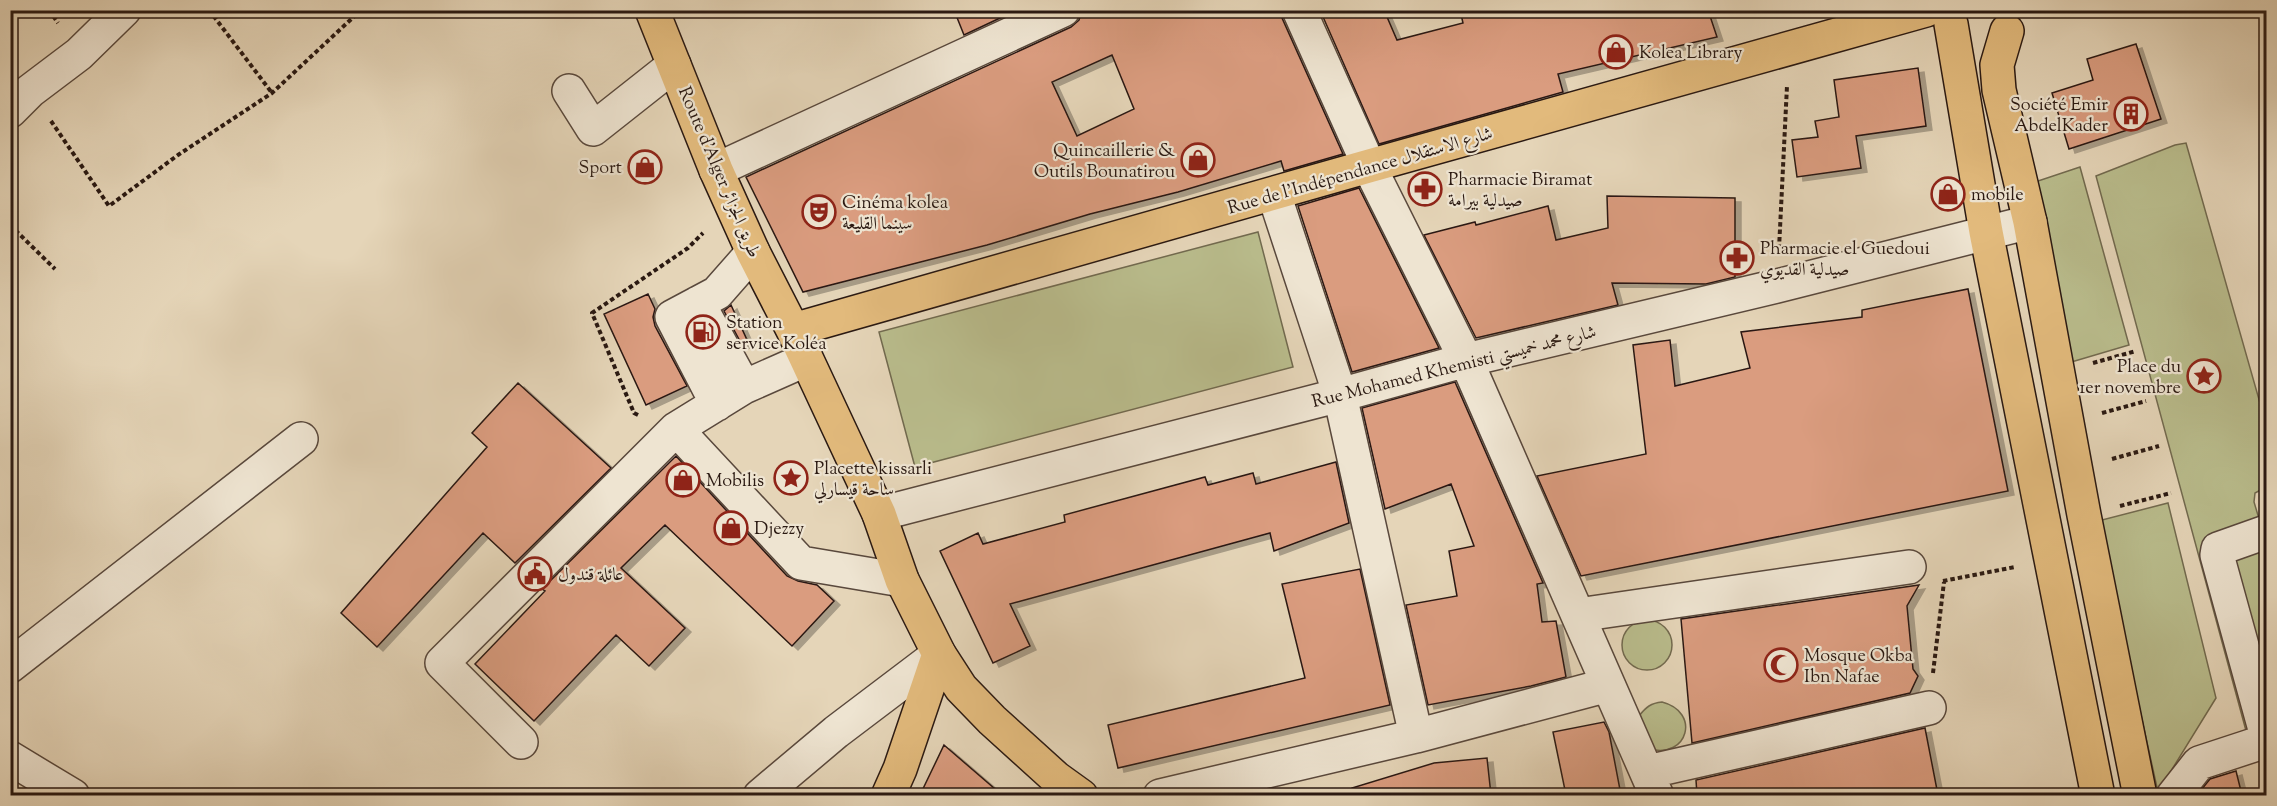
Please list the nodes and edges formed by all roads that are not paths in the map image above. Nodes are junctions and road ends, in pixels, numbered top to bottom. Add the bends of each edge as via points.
1 (124, 10) edge
2 (652, 10) edge
3 (1063, 10) edge
4 (1299, 10) edge
5 (1941, 15) edge
6 (2013, 21) edge
7 (674, 65) junction
8 (568, 91) dead end
9 (20, 101) edge
10 (1369, 166) junction
11 (716, 170) junction
12 (1274, 194) junction
13 (2030, 222) junction
14 (1986, 232) junction
15 (753, 252) junction
16 (799, 345) junction
17 (1466, 360) junction
18 (1340, 395) junction
19 (730, 396) junction
20 (676, 429) junction
21 (301, 440) dead end
22 (879, 514) junction
23 (2266, 532) edge
24 (1910, 567) dead end
25 (902, 580) junction
26 (1578, 615) junction
27 (939, 654) junction
28 (10, 666) edge
29 (1608, 685) junction
30 (1929, 708) road end
31 (2266, 734) edge
32 (1416, 736) junction
33 (2266, 741) edge
34 (521, 742) dead end
35 (10, 758) edge
36 (1652, 784) edge
37 (74, 795) edge
38 (760, 795) edge
39 (888, 795) edge
40 (1081, 795) edge
41 (1160, 795) edge
42 (2098, 795) edge
43 (2140, 795) edge
44 (2173, 795) edge

1 - 9 street via 79,54
2 - 7 main road, Route d'Alger طريق الجزائر
3 - 11 street
4 - 10 street
5 - 6 main road via 1957,31 1973,38 1991,39
5 - 10 main road, Rue de l'Indépendance شارع الاستقلال via 1789,50
5 - 14 main road
6 - 13 main road via 2000,51 1997,72
7 - 8 street via 593,129
7 - 11 main road, Route d'Alger طريق الجزائر
10 - 12 main road, Rue de l'Indépendance شارع الاستقلال
10 - 17 street
11 - 15 main road, Route d'Alger طريق الجزائر
12 - 16 main road, Rue de l'Indépendance شارع الاستقلال
12 - 18 street
13 - 14 street, Rue Mohamed Khemisti شارع محمد خميستي
13 - 43 main road
14 - 17 street, Rue Mohamed Khemisti شارع محمد خميستي
14 - 42 main road
15 - 16 main road, Route d'Alger طريق الجزائر
15 - 19 street via 717,293 672,317
16 - 19 street
16 - 22 main road, Route d'Alger طريق الجزائر
17 - 18 street, Rue Mohamed Khemisti شارع محمد خميستي
17 - 26 street
18 - 22 street, Rue Mohamed Khemisti شارع محمد خميستي
18 - 32 street
19 - 20 street
20 - 25 street via 801,563
20 - 34 street via 442,663
21 - 28 street
22 - 25 main road, Route d'Alger طريق الجزائر
23 - 31 street via 2218,549 2217,555
24 - 26 street
25 - 27 main road, Route d'Alger طريق الجزائر
26 - 29 street
27 - 38 street
27 - 39 main road
27 - 40 main road, Route d'Alger طريق الجزائر via 961,688 992,720 1056,778
29 - 32 street
29 - 36 street
30 - 36 street
32 - 41 street
33 - 44 street via 2199,763
35 - 37 street

